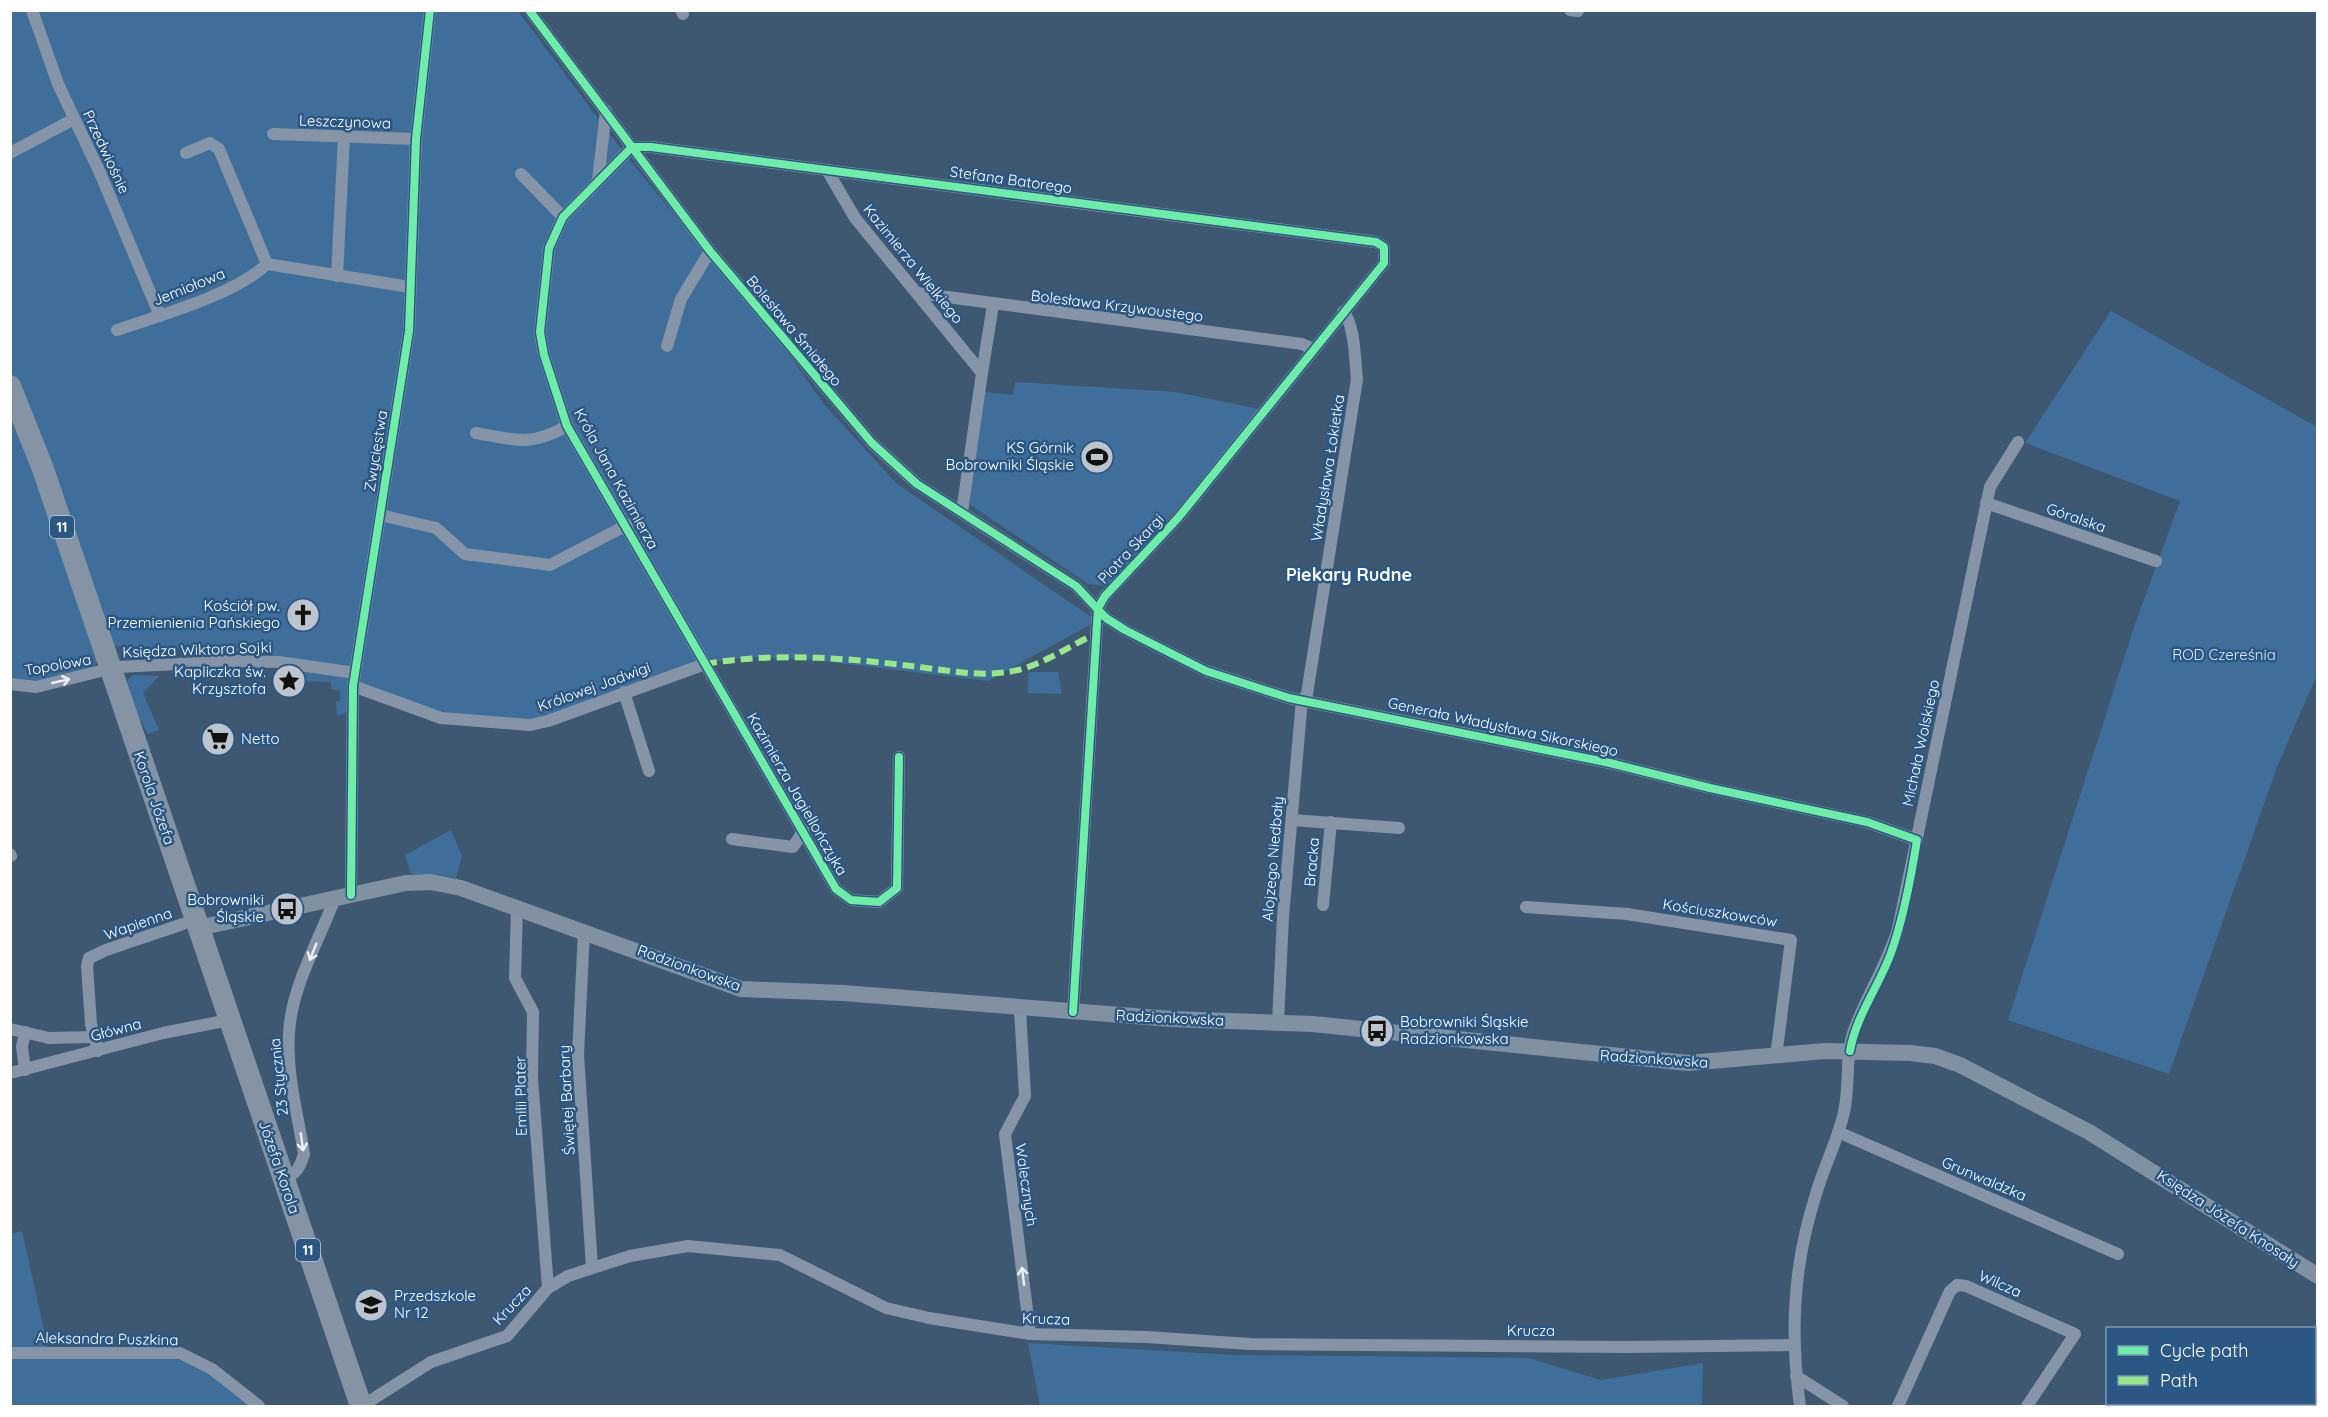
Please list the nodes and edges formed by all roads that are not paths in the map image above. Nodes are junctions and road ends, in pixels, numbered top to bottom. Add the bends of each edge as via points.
1 (32, 10) edge
2 (430, 10) edge
3 (529, 10) edge
4 (606, 111) junction
5 (74, 119) junction
6 (273, 135) dead end
7 (344, 137) junction
8 (416, 139) junction
9 (632, 147) junction
10 (10, 153) edge
11 (186, 153) dead end
12 (827, 170) junction
13 (521, 174) dead end
14 (598, 180) junction
15 (563, 217) junction
16 (1384, 247) joint
17 (711, 251) junction
18 (267, 264) junction
19 (337, 276) junction
20 (410, 287) junction
21 (917, 293) junction
22 (993, 305) junction
23 (158, 310) junction
24 (1343, 312) junction
25 (117, 330) dead end
26 (667, 346) dead end
27 (1313, 349) junction
28 (982, 373) junction
29 (10, 386) edge
30 (567, 426) junction
31 (476, 433) dead end
32 (2018, 442) dead end
33 (1986, 503) junction
34 (962, 512) junction
35 (380, 515) junction
36 (627, 525) junction
37 (2156, 561) dead end
38 (1098, 608) junction
39 (705, 664) junction
40 (111, 669) junction
41 (355, 673) junction
42 (10, 684) edge
43 (353, 686) junction
44 (624, 692) junction
45 (1304, 700) junction
46 (899, 757) dead end
47 (649, 771) dead end
48 (1292, 820) junction
49 (1331, 822) junction
50 (1399, 828) dead end
51 (804, 830) junction
52 (732, 839) dead end
53 (1917, 840) junction
54 (343, 896) junction
55 (1323, 905) dead end
56 (1526, 907) dead end
57 (517, 908) junction
58 (190, 926) junction
59 (584, 931) junction
60 (1020, 1009) junction
61 (1073, 1012) junction
62 (229, 1020) junction
63 (1278, 1022) junction
64 (10, 1029) edge
65 (25, 1032) junction
66 (94, 1038) junction
67 (98, 1050) junction
68 (1850, 1051) junction
69 (1776, 1057) junction
70 (25, 1070) junction
71 (10, 1073) edge
72 (1838, 1132) junction
73 (2138, 1161) joint
74 (283, 1179) junction
75 (2118, 1254) dead end
76 (592, 1267) junction
77 (2318, 1276) edge
78 (548, 1288) junction
79 (1030, 1334) junction
80 (1792, 1345) junction
81 (10, 1353) edge
82 (1796, 1376) junction
83 (259, 1407) edge
84 (361, 1407) edge
85 (1800, 1407) edge
86 (1843, 1407) edge
87 (1898, 1407) edge
88 (2027, 1407) edge

1 - 5 street, Przedwiośnie
2 - 8 street, Zwycięstwa
3 - 4 street, Bolesława Śmiałego
4 - 9 street, Bolesława Śmiałego
4 - 14 street
5 - 10 street
5 - 23 street, Przedwiośnie
6 - 7 street, Leszczynowa
7 - 8 street, Leszczynowa
7 - 19 street
8 - 20 street, Zwycięstwa
9 - 12 street, Stefana Batorego
9 - 14 street, Króla Jana Kazimierza
9 - 17 street, Bolesława Śmiałego
11 - 18 street via 210,143 219,148
12 - 16 street, Stefana Batorego via 1376,242
12 - 21 street, Kazimierza Wielkiego via 855,218
13 - 15 street
14 - 15 street, Króla Jana Kazimierza
15 - 30 street, Króla Jana Kazimierza via 549,248 540,332
16 - 24 street, Piotra Skargi via 1384,263
17 - 26 street via 681,299
17 - 34 street, Bolesława Śmiałego via 872,443 917,484
18 - 19 street
18 - 23 street, Jemiołowa via 252,278
19 - 20 street
20 - 35 street, Zwycięstwa via 409,331
21 - 22 street, Bolesława Krzywoustego
21 - 28 street, Kazimierza Wielkiego
22 - 27 street, Bolesława Krzywoustego via 1302,344
22 - 28 street
23 - 25 street, Jemiołowa
24 - 27 street, Piotra Skargi
24 - 45 street, Władysława Łokietka via 1348,316 1352,334 1357,379
27 - 38 street, Piotra Skargi via 1178,518
28 - 34 street
29 - 40 highway, 11 via 43,469
30 - 31 street, Króla Jana Kazimierza via 530,441
30 - 36 street, Króla Jana Kazimierza
32 - 33 street, Michała Wolskiego via 1996,476
33 - 37 street, Góralska
33 - 53 street, Michała Wolskiego
34 - 38 street, Bolesława Śmiałego via 1076,586
35 - 36 street via 436,528 465,554 550,565
35 - 41 street, Zwycięstwa
36 - 39 street, Króla Jana Kazimierza
38 - 45 street, Generała Władysława Sikorskiego via 1125,630 1206,671
38 - 61 street
39 - 44 street, Królowej Jadwigi
39 - 51 street, Kazimierza Jagiellończyka
40 - 41 street, Księdza Wiktora Sojki via 279,662
42 -> 40 street, Topolowa via 36,687
40 - 58 highway, Korola Józefa / 11
41 - 43 street, Zwycięstwa
43 - 44 street, Królowej Jadwigi via 441,718 530,725
43 - 54 street, Zwycięstwa
44 - 47 street
45 - 48 street, Alojzego Niedbały
45 - 53 street, Generała Władysława Sikorskiego via 1610,763 1887,827
46 - 51 street, Kazimierza Jagiellończyka via 897,888 879,902 851,900 836,889
48 - 49 street, Bracka
48 - 63 street, Alojzego Niedbały via 1282,917
49 - 50 street, Bracka
49 - 55 street, Bracka
51 - 52 street via 793,848
53 - 68 street, Michała Wolskiego via 1891,952 1855,1029
54 - 57 street, Radzionkowska via 431,882
54 - 58 street, Radzionkowska
54 -> 74 street, 23 Stycznia via 305,972 291,1014 291,1066 304,1154 300,1167
56 - 69 street, Kościuszkowców via 1627,914 1791,940
57 - 59 street, Radzionkowska
57 - 78 street, Emilii Plater via 515,978 533,1012 532,1078
58 - 62 highway, Józefa Korola / 11
58 - 66 street, Wapienna via 89,958
59 - 60 street, Radzionkowska via 741,989 843,993
59 - 76 street, Świętej Barbary via 578,1055
60 - 61 street, Radzionkowska
79 -> 60 street, Walecznych via 1005,1143 1005,1134 1025,1096
61 - 63 street, Radzionkowska
62 - 67 street, Główna
62 - 74 highway, Józefa Korola / 11
63 - 69 street, Radzionkowska via 1652,1061 1722,1062
64 - 65 street
65 - 66 street via 49,1038
65 - 70 street
66 - 67 street, Wapienna
67 - 70 street, Główna
68 - 69 street, Radzionkowska
68 - 72 street via 1847,1097
68 - 73 street, Radzionkowska via 1910,1053 1947,1060 2062,1117
70 - 71 street, Główna
72 - 75 street, Grunwaldzka
72 - 80 street via 1803,1240
73 - 77 street, Księdza Józefa Knosały
74 - 84 highway, Józefa Korola / 11
76 - 78 street, Krucza
76 - 79 street, Krucza via 688,1246 780,1255 886,1308 952,1323
78 - 84 street, Krucza via 507,1336 431,1362
79 - 80 street, Krucza via 1250,1344
80 - 82 street
81 - 83 street, Aleksandra Puszkina via 180,1353 212,1369
82 - 85 street
82 - 86 street
87 - 88 street, Wilcza via 1950,1291 1957,1285 2075,1334

